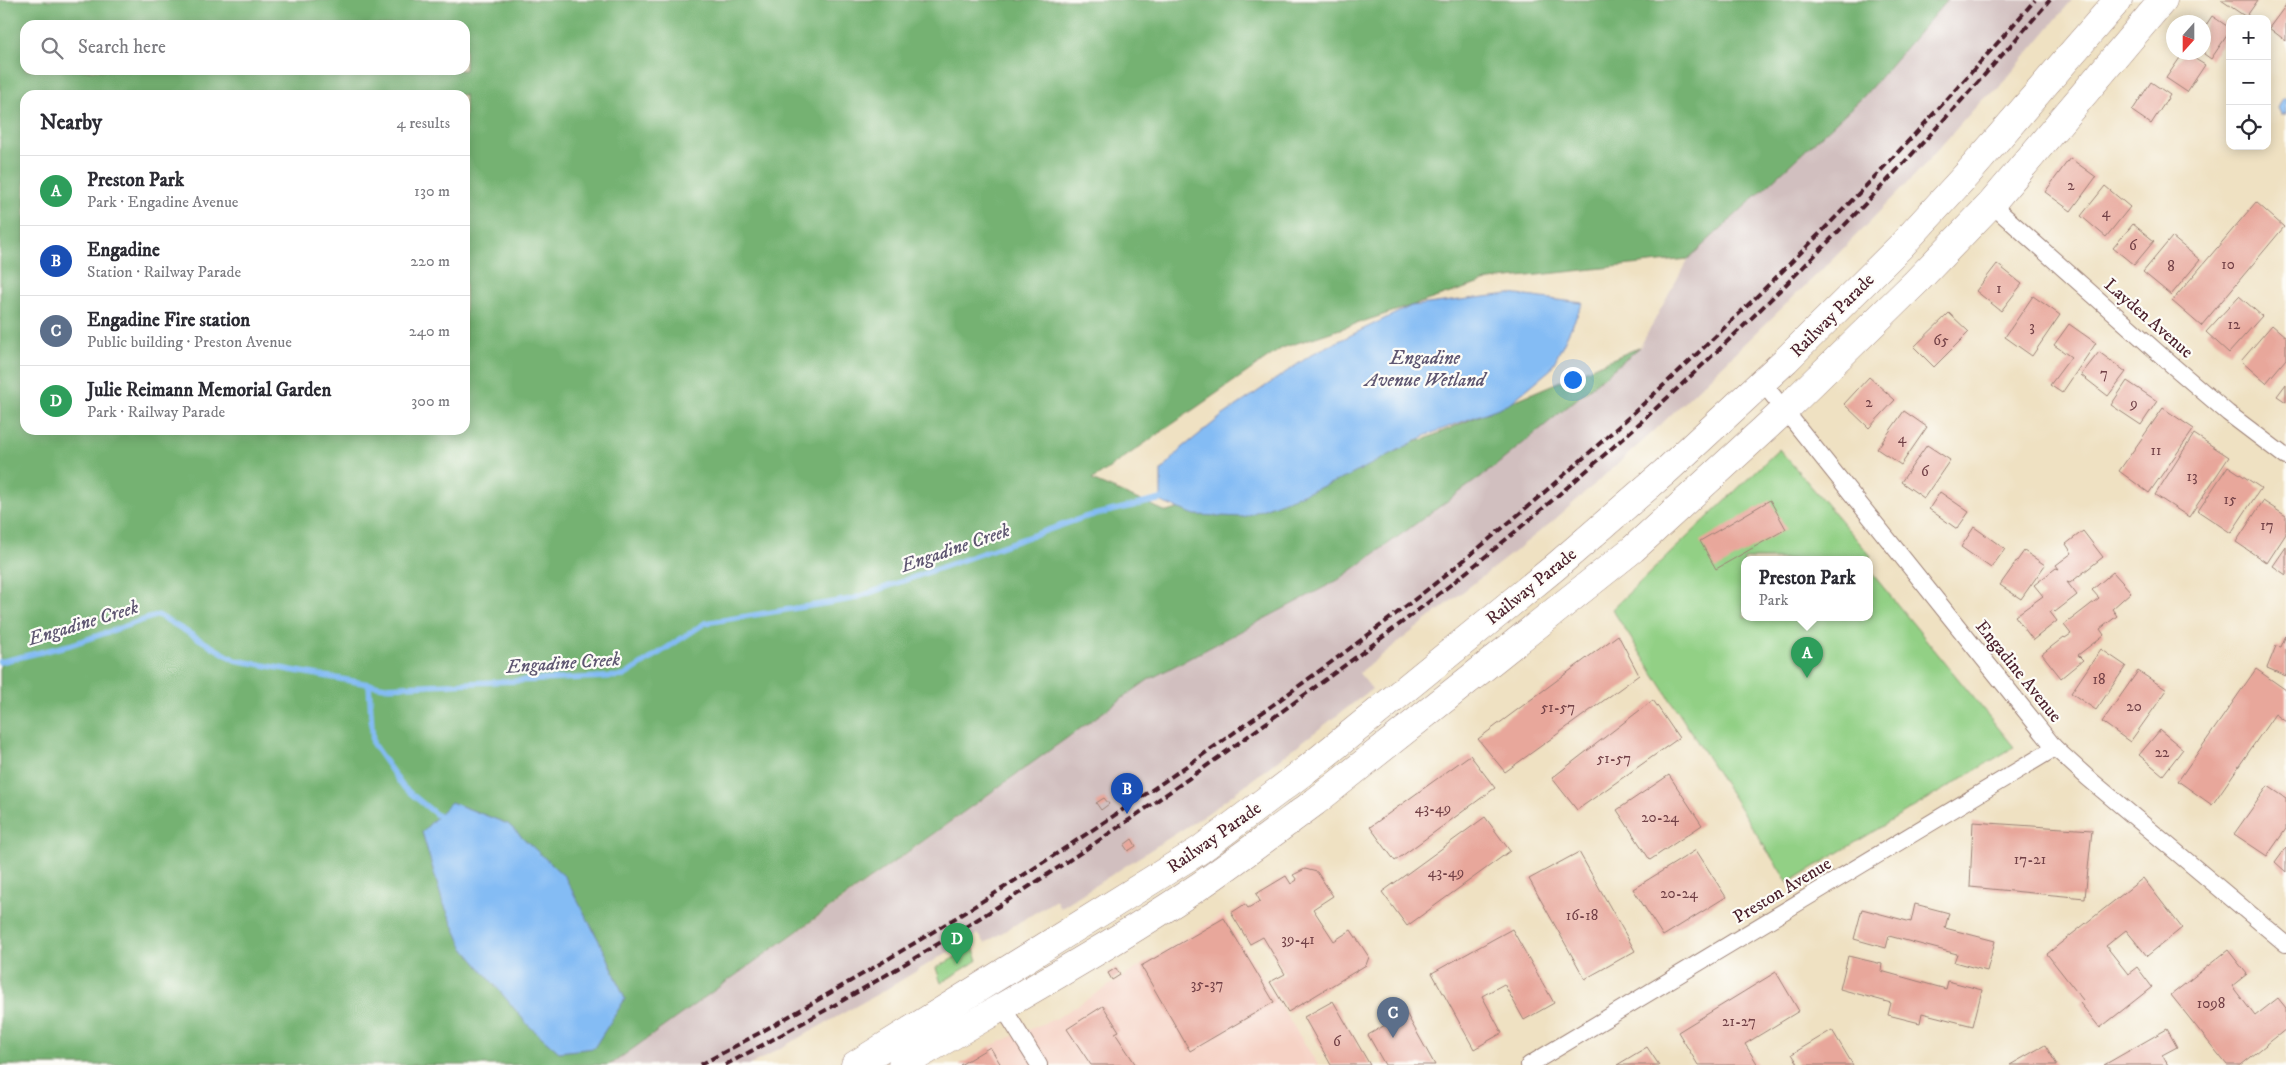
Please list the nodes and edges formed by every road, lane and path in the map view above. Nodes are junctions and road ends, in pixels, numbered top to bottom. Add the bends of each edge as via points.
1 (2118, 0) edge
2 (2163, 0) edge
3 (1991, 204) junction
4 (1762, 382) junction
5 (1786, 410) junction
6 (2286, 457) edge
7 (2055, 748) junction
8 (2286, 944) edge
9 (1002, 1006) junction
10 (855, 1065) edge
11 (902, 1065) edge
12 (1039, 1065) edge
13 (1529, 1065) edge

1 - 4 highway, Railway Parade via 1901,246
2 - 3 highway, Railway Parade
3 - 5 highway, Railway Parade
3 - 6 street, Layden Avenue via 2173,366
4 - 5 street, Engadine Avenue
4 - 10 highway, Railway Parade via 1554,568 1250,813 1200,850
5 - 7 street, Engadine Avenue
5 - 9 highway, Railway Parade via 1633,548 1315,802 1200,885
7 - 8 street, Engadine Avenue
7 - 13 street, Preston Avenue
9 - 11 highway, Railway Parade
9 - 12 street

